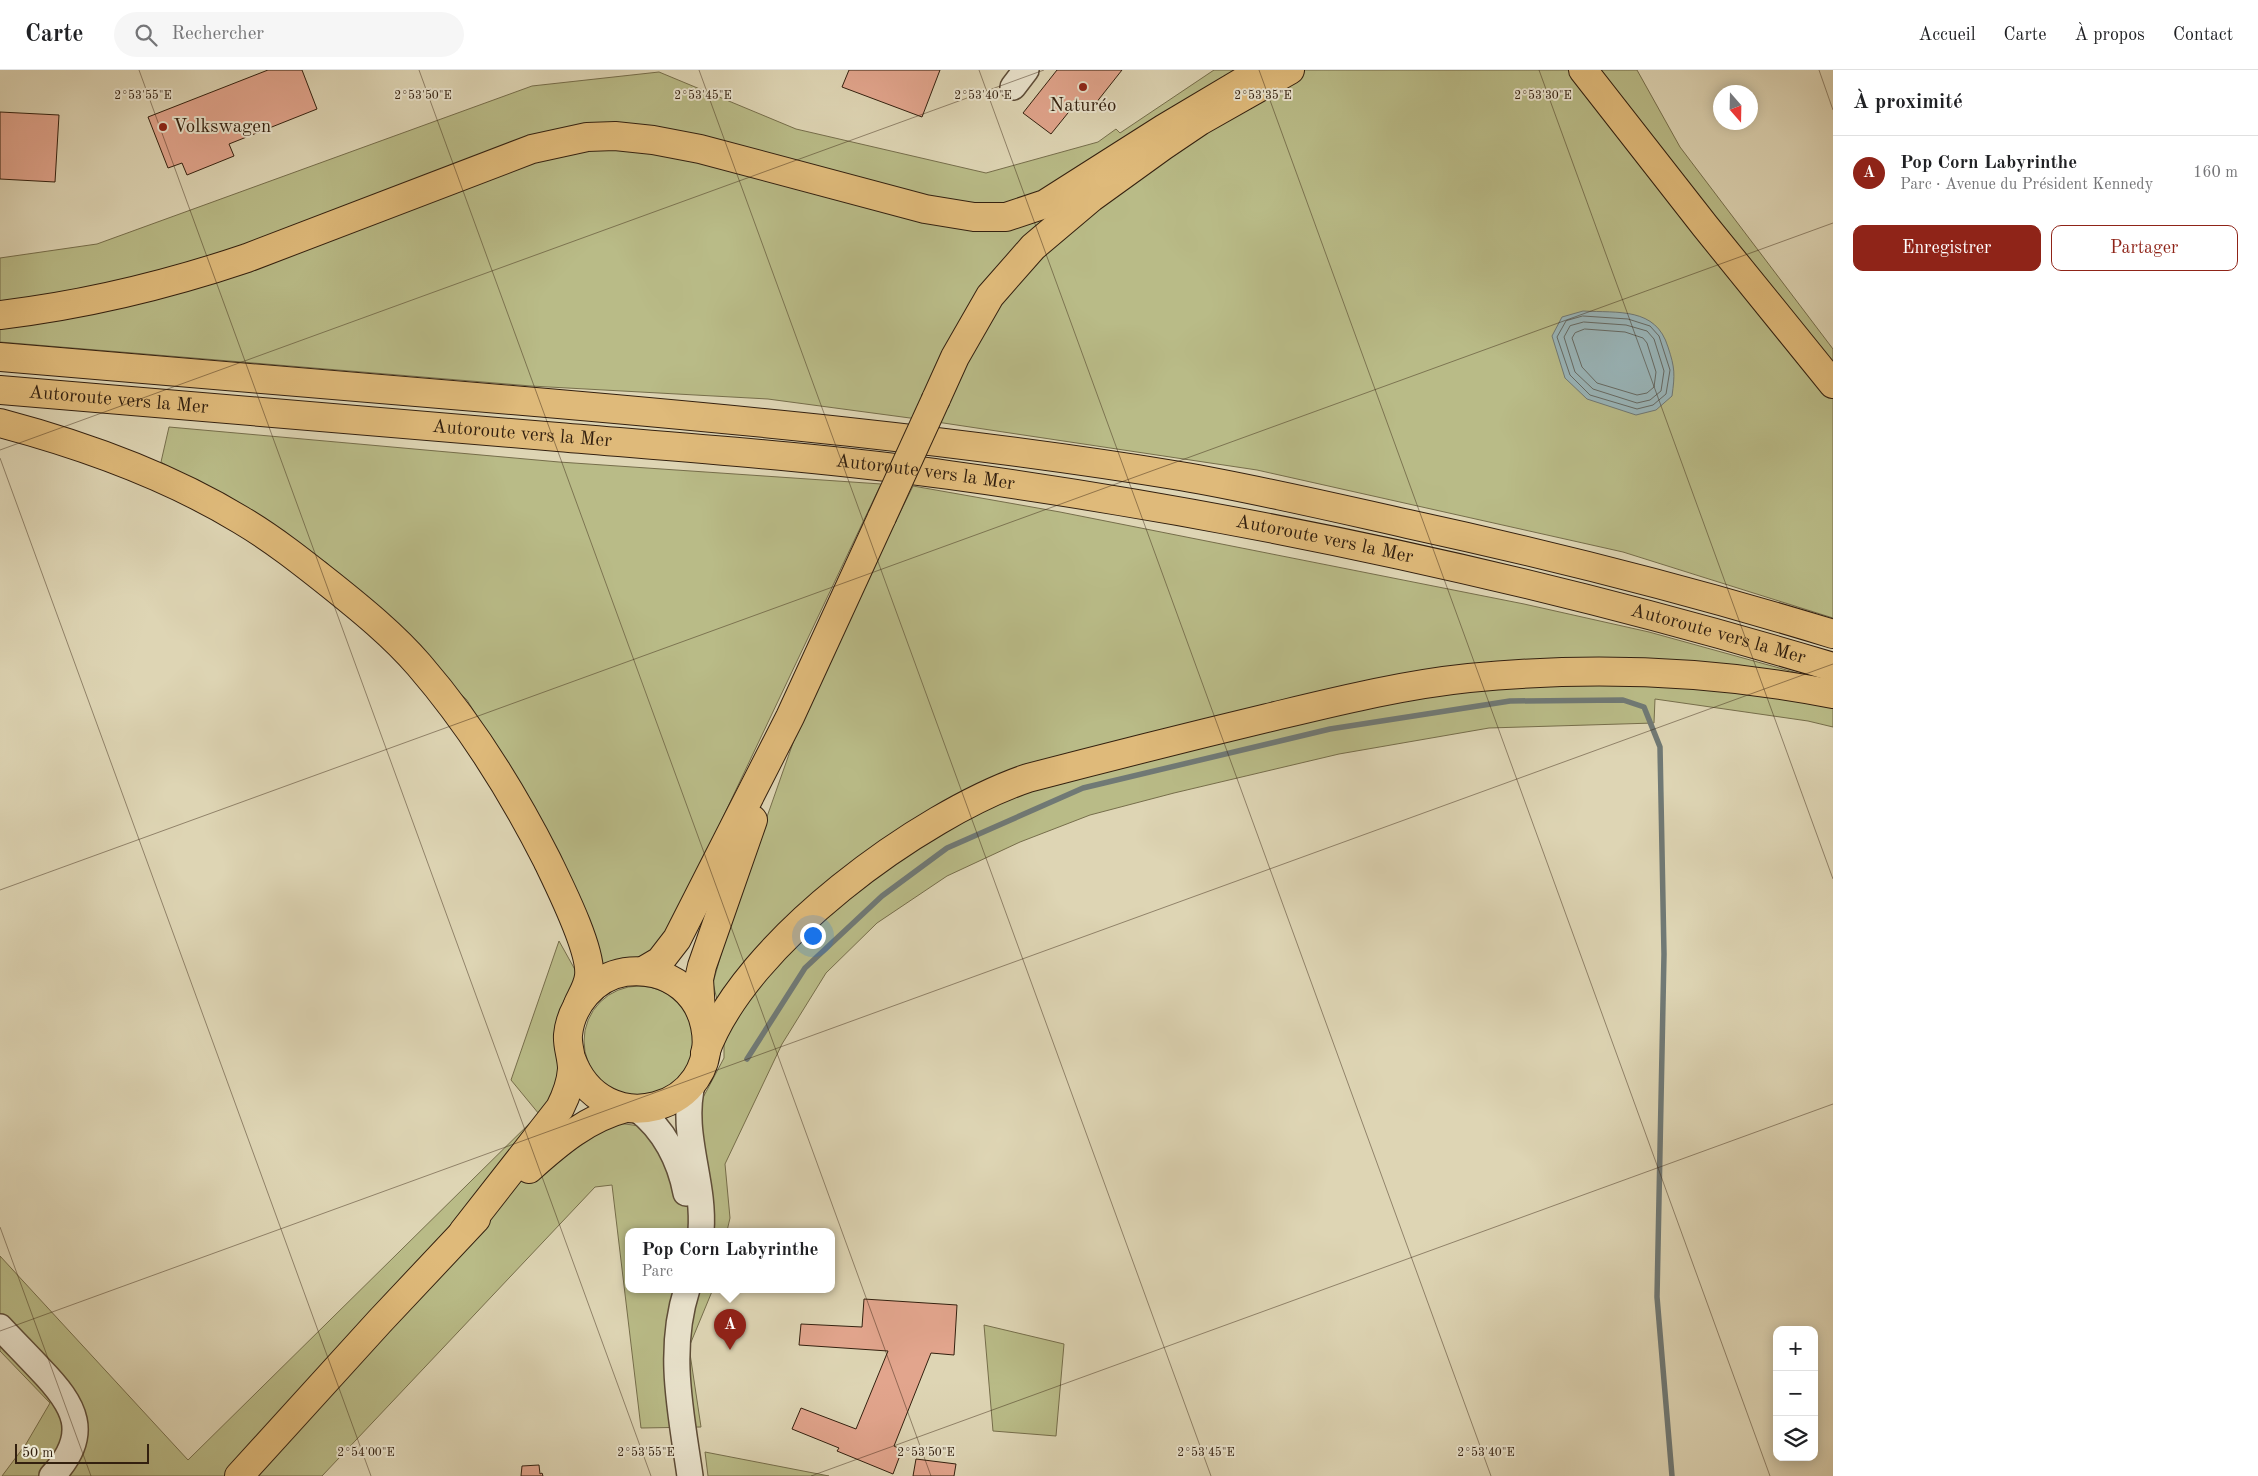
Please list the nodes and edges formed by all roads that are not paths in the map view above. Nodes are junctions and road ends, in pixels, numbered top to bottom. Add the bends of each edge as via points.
1 (1290, 70) edge
2 (1583, 70) edge
3 (1256, 73) edge
4 (1200, 121) junction
5 (0, 315) edge
6 (0, 357) edge
7 (1833, 384) edge
8 (0, 390) edge
9 (0, 423) edge
10 (1833, 634) edge
11 (1833, 667) edge
12 (1833, 694) edge
13 (790, 717) junction
14 (643, 971) junction
15 (578, 1004) junction
16 (700, 1012) junction
17 (705, 1053) junction
18 (571, 1058) junction
19 (693, 1081) junction
20 (631, 1108) junction
21 (686, 1228) edge
22 (701, 1228) edge
23 (463, 1232) junction
24 (669, 1293) edge
25 (686, 1293) edge
26 (0, 1327) edge
27 (52, 1476) edge
28 (239, 1476) edge
29 (676, 1476) edge
30 (690, 1476) edge

1 - 4 main road
2 - 7 main road
3 - 4 main road
3 - 5 main road via 1045,204 1006,217 974,217 925,209 672,143 615,136 587,137 532,149 200,274 92,300
4 - 13 main road, bridge via 1059,223 1011,270 990,296 936,399
6 - 10 main road via 814,428 1135,470 1282,495 1469,537 1626,575
8 - 11 main road, Autoroute vers la Mer via 834,462 1031,486 1229,519 1378,549 1620,606
9 - 15 main road via 108,457 189,492 242,520 353,602 418,664 447,699 505,783 549,864 588,958 589,975
12 - 17 main road via 1750,680 1634,670 1468,678 1363,695 1028,778 1004,786 943,817 876,861 815,910 763,962 736,996 716,1026
13 - 14 main road via 677,939 660,960
13 - 16 main road via 702,964
14 - 15 main road via 622,972 602,981
14 - 16 main road via 673,981 689,994
15 - 18 main road via 569,1031
16 - 17 main road via 706,1032
17 - 19 main road
18 - 20 main road via 580,1078 595,1095 615,1106
18 - 23 main road via 570,1082 560,1108
19 - 20 main road via 682,1093 659,1106
19 - 22 street via 687,1117 701,1201
20 - 21 street via 660,1132 677,1163 688,1204
20 - 23 main road via 610,1112 589,1122 549,1151
23 - 28 main road
24 - 29 street via 661,1331 661,1362
25 - 30 street via 677,1328 676,1353 677,1388
26 - 27 street via 58,1388 73,1411 70,1449

